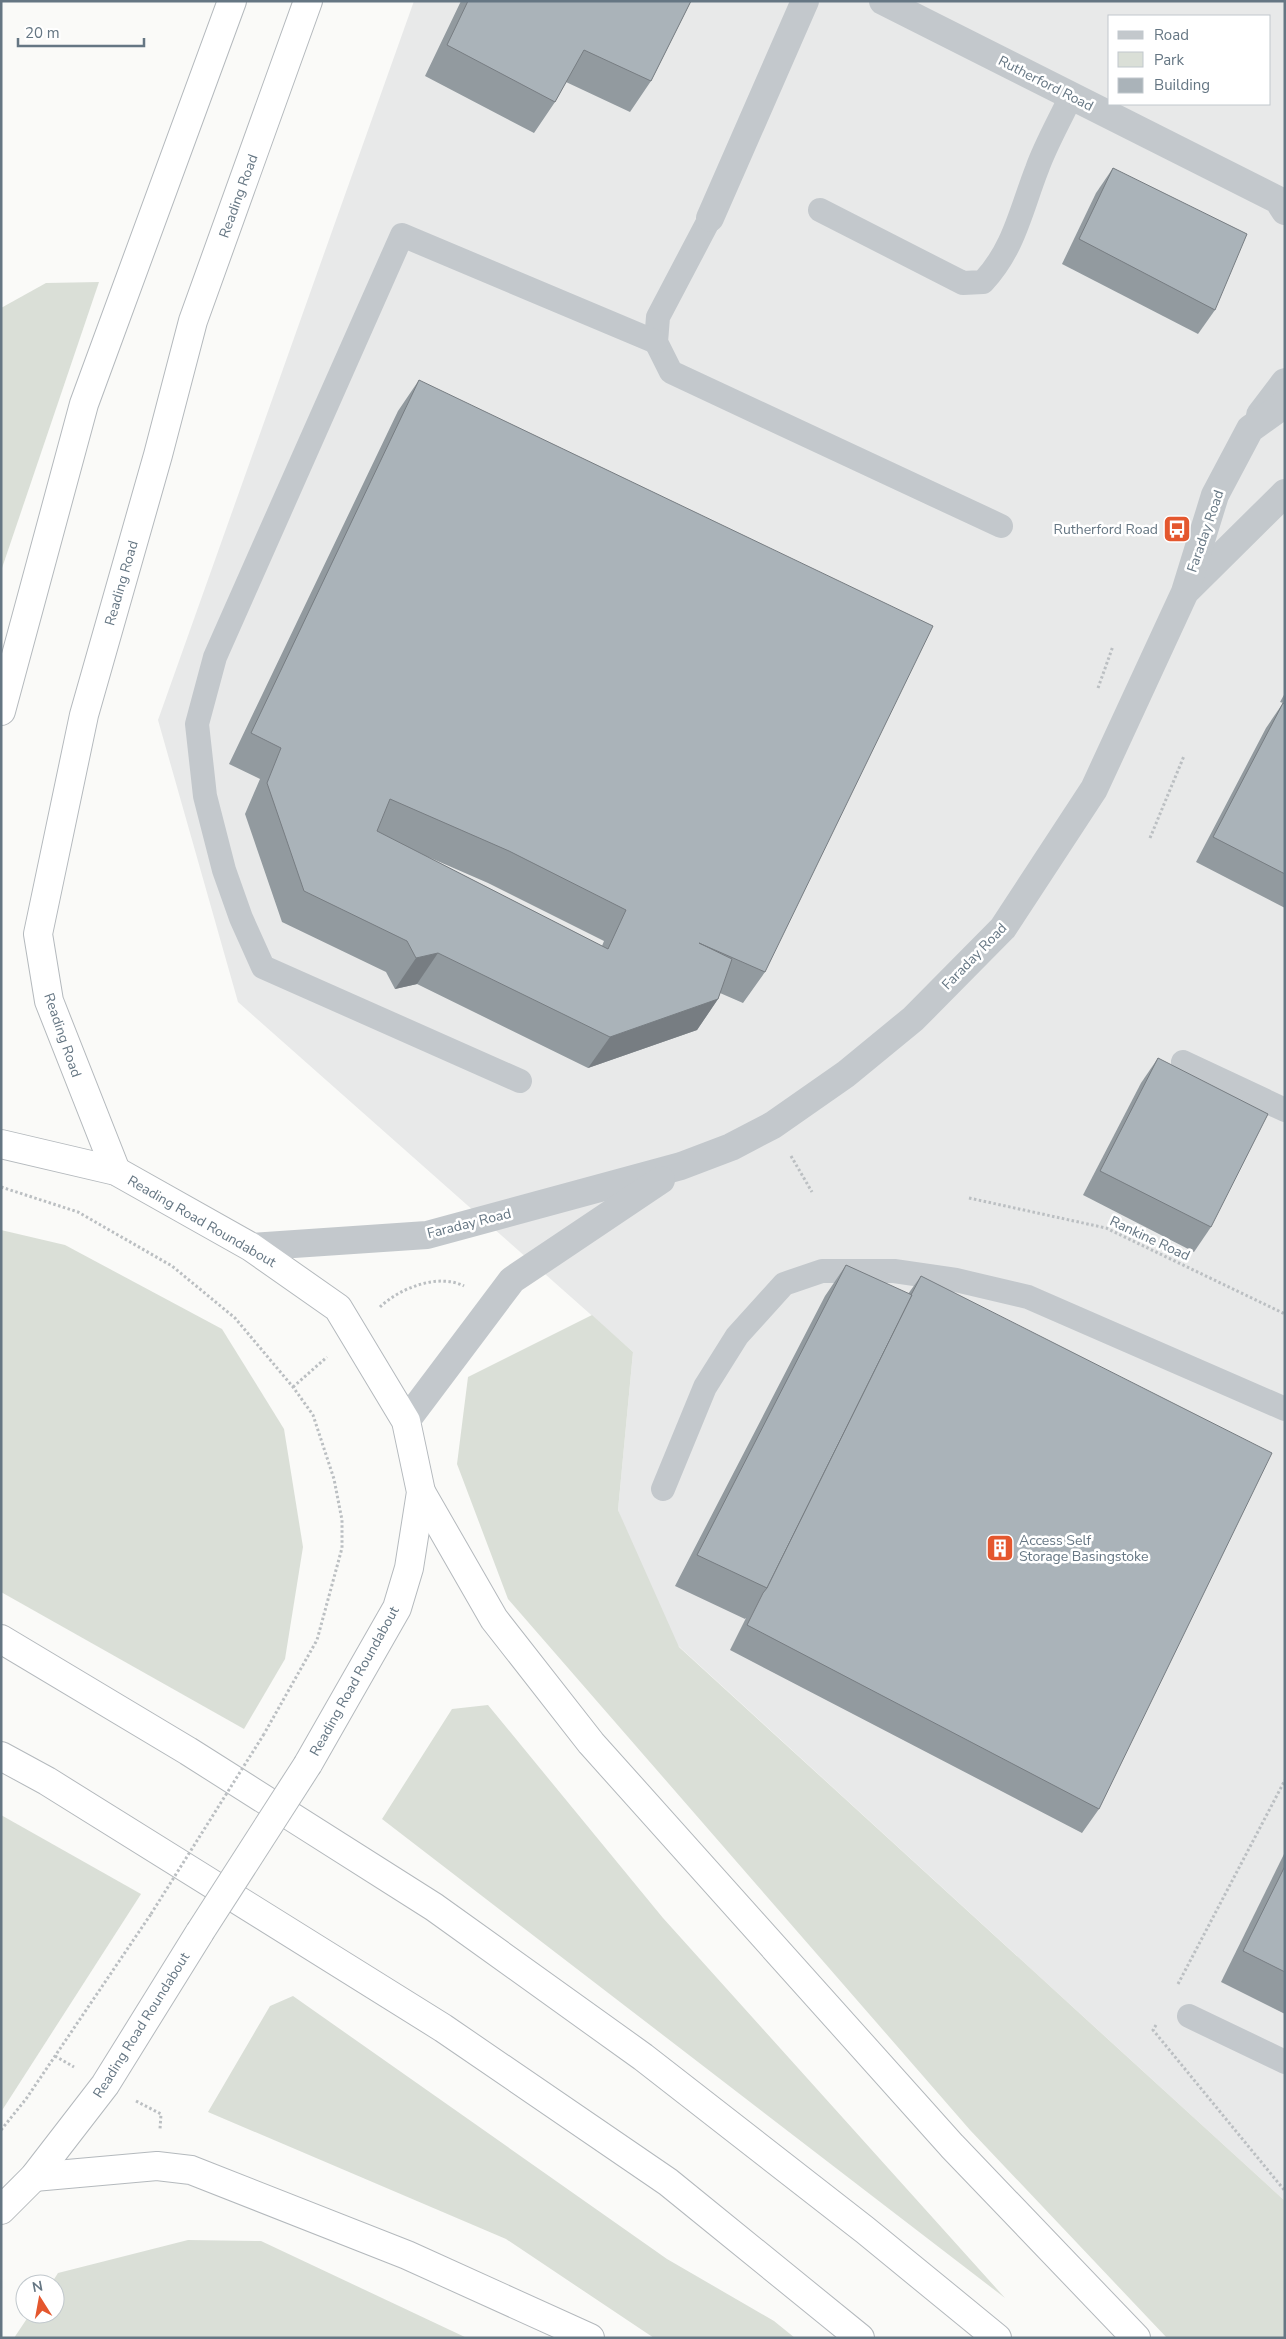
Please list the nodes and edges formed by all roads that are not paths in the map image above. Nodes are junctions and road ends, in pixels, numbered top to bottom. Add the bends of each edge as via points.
1 (232, 1) edge
2 (308, 1) edge
3 (805, 1) edge
4 (884, 1) edge
5 (1071, 96) junction
6 (820, 210) dead end
7 (1285, 211) edge
8 (710, 218) joint
9 (656, 342) junction
10 (1285, 382) edge
11 (1285, 404) edge
12 (1250, 429) junction
13 (1285, 493) edge
14 (1001, 526) dead end
15 (1185, 592) junction
16 (1, 712) edge
17 (1183, 1062) dead end
18 (520, 1081) dead end
19 (1285, 1110) edge
20 (1, 1144) edge
21 (681, 1166) junction
22 (116, 1171) junction
23 (251, 1247) junction
24 (1285, 1409) edge
25 (406, 1421) junction
26 (663, 1489) dead end
27 (421, 1492) junction
28 (1, 1639) edge
29 (1, 1756) edge
30 (1189, 2016) dead end
31 (1285, 2062) edge
32 (34, 2177) junction
33 (1, 2210) edge
34 (590, 2338) edge
35 (860, 2338) edge
36 (997, 2338) edge
37 (1136, 2338) edge

1 - 16 highway via 84,404
2 - 22 highway, Reading Road via 193,321 84,715 38,934 49,1001
3 - 8 street
4 - 5 street, Rutherford Road
5 - 6 lane via 1038,167 1010,244 998,266 983,282 963,283
5 - 7 street, Rutherford Road via 1278,200
8 - 9 lane via 658,317
9 - 14 lane via 671,372
9 - 18 lane via 402,235 215,657 197,724 205,796 224,870 263,967
10 - 12 street
11 - 12 street, Faraday Road
12 - 15 street, Faraday Road via 1216,495
13 - 15 street, Faraday Road
15 - 21 street, Faraday Road via 1094,789 1003,928 912,1019 846,1074 773,1125 730,1147
17 - 19 lane
20 - 22 highway, Reading Road Roundabout
21 - 23 street, Faraday Road via 427,1235
21 - 25 street, Faraday Road via 512,1280
22 - 23 highway, Reading Road Roundabout
23 - 25 highway, Reading Road Roundabout via 338,1308
24 - 26 lane via 1028,1297 956,1280 894,1271 822,1271 784,1284 738,1336 705,1387
25 - 27 highway, Reading Road Roundabout
27 - 32 highway, Reading Road Roundabout, bridge via 410,1568 397,1608 308,1764 105,2085
27 - 37 highway via 494,1619 591,1743 952,2146
28 - 36 highway via 188,1751 434,1907 651,2063
29 - 35 highway via 47,1781 451,2034 668,2182
30 - 31 lane
32 - 33 highway, Reading Road Roundabout
32 - 34 highway via 157,2166 191,2170 407,2255

